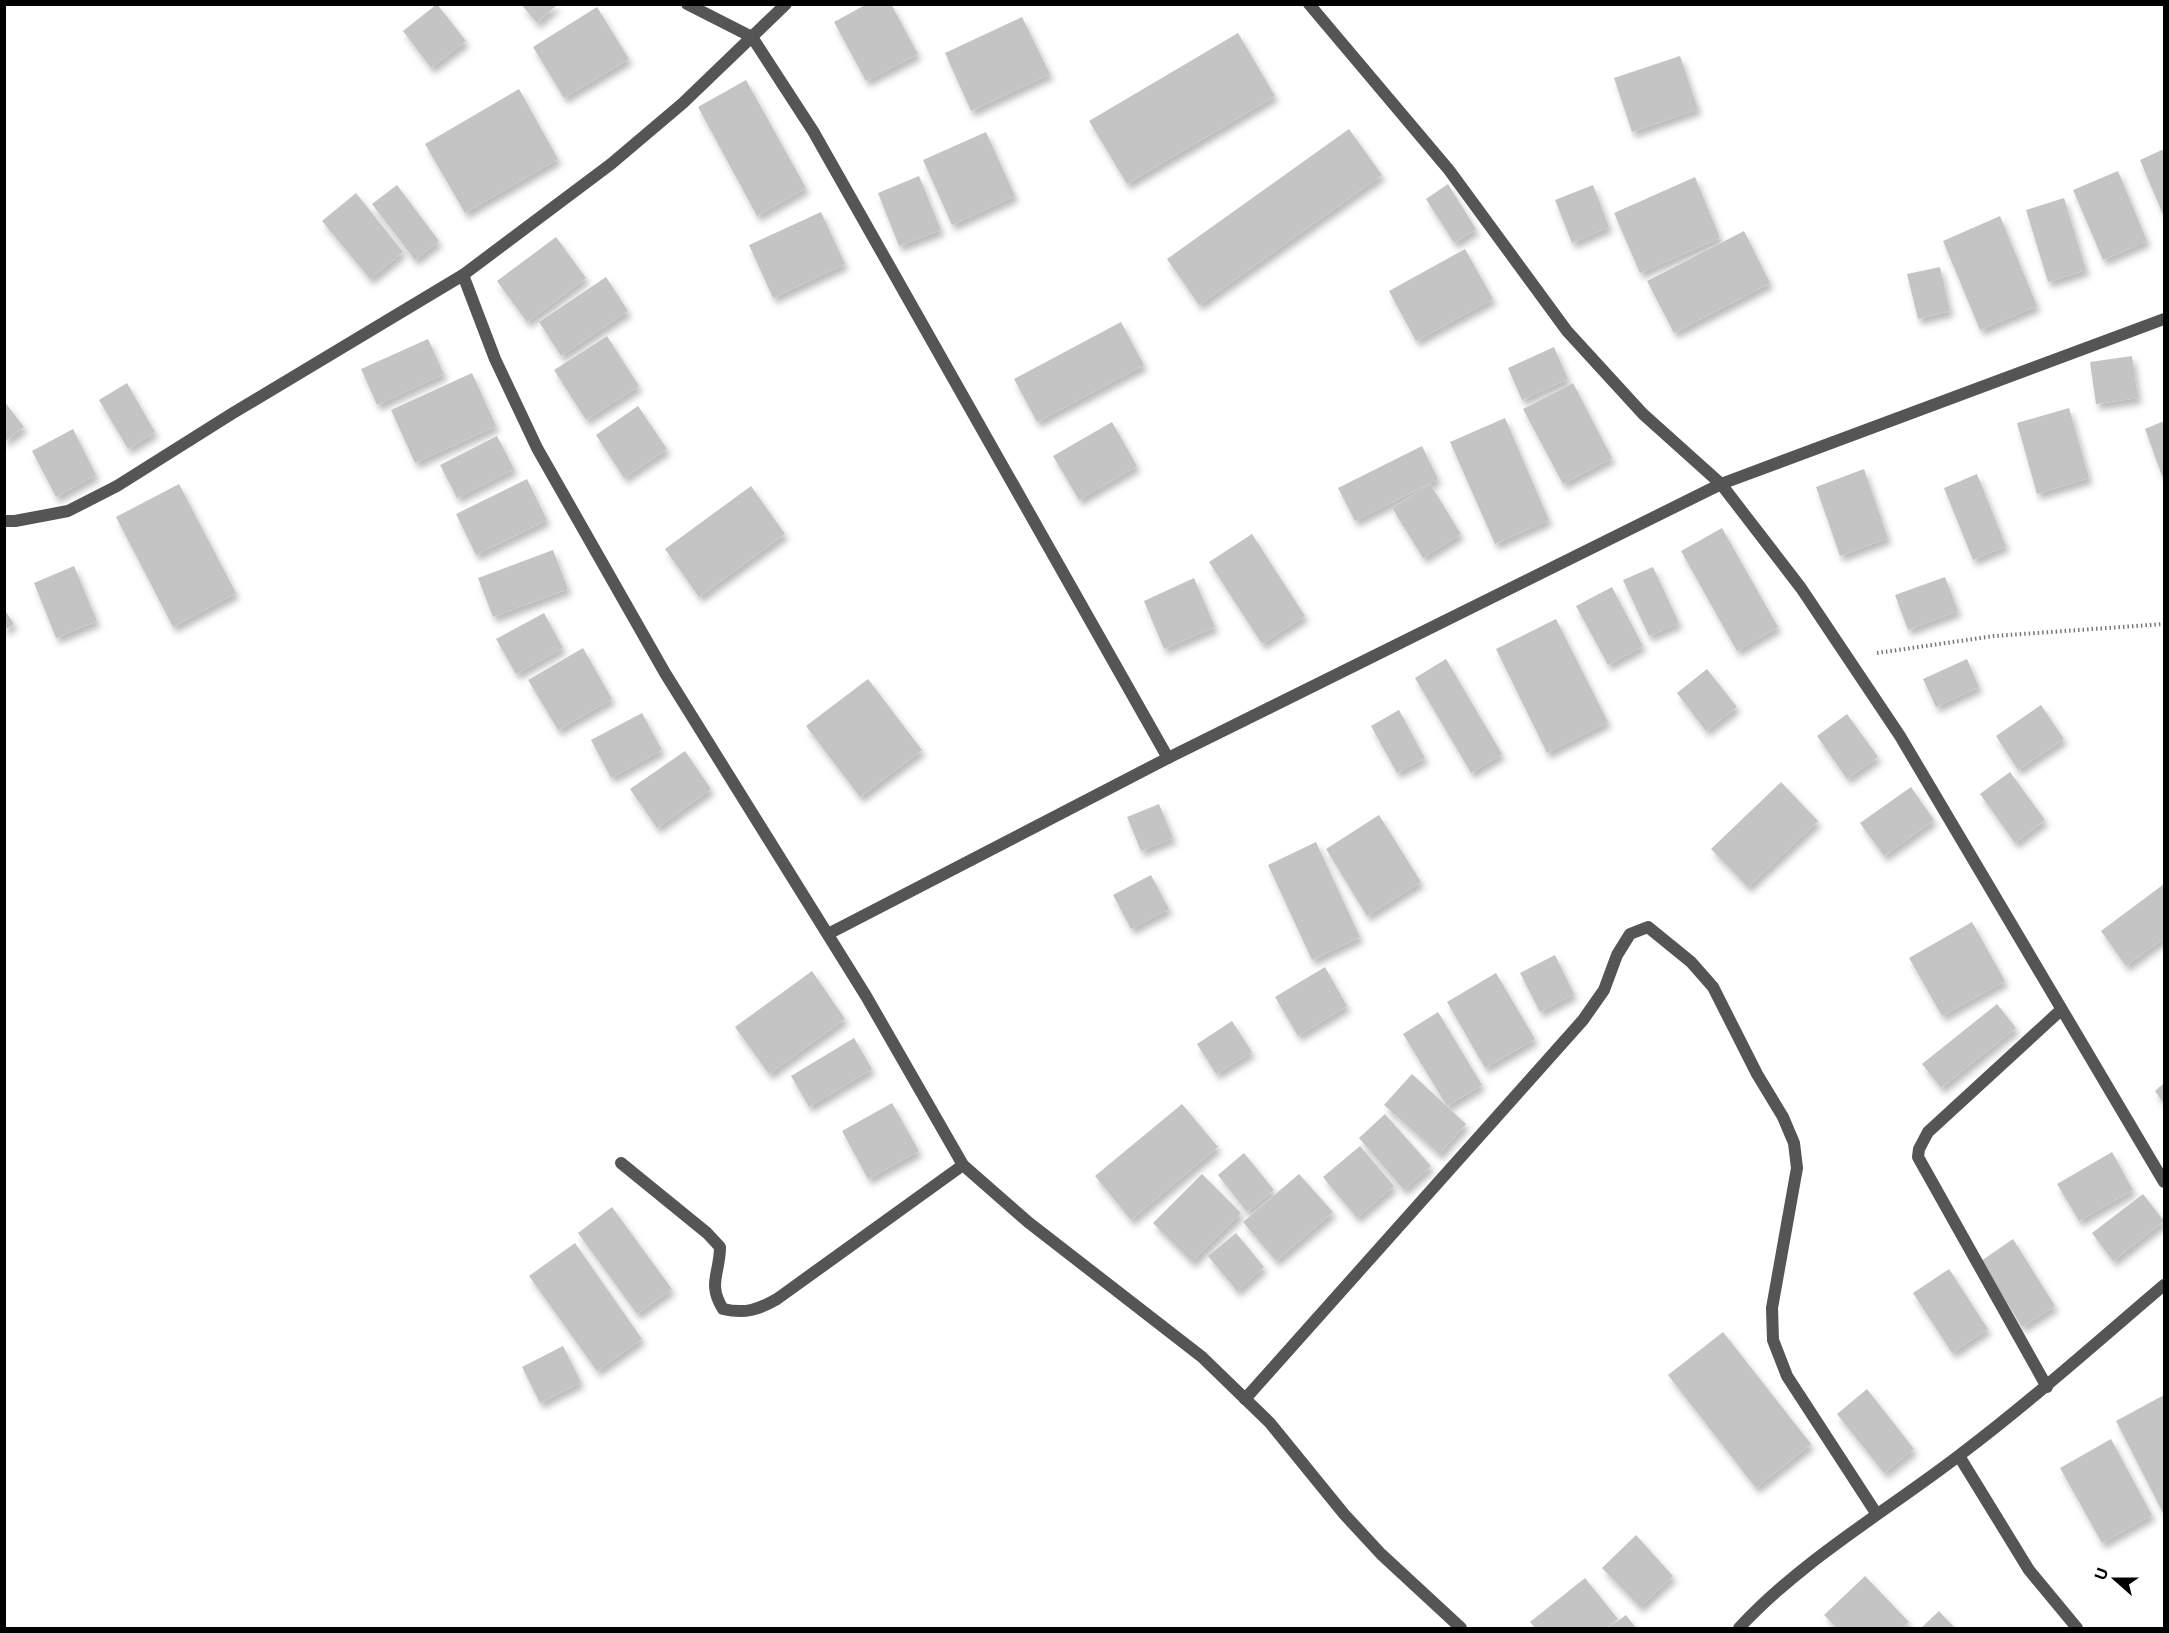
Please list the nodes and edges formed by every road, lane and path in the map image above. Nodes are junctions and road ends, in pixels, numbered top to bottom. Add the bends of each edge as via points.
1 (687, 4) edge
2 (786, 4) edge
3 (1309, 4) edge
4 (752, 37) junction
5 (463, 275) junction
6 (2164, 319) edge
7 (1721, 484) junction
8 (4, 520) edge
9 (2164, 624) edge
10 (1850, 657) junction
11 (1168, 758) junction
12 (828, 934) junction
13 (2061, 1010) junction
14 (621, 1163) dead end
15 (963, 1165) junction
16 (2164, 1182) edge
17 (2164, 1285) edge
18 (2047, 1387) junction
19 (1245, 1399) junction
20 (1959, 1456) junction
21 (1876, 1513) junction
22 (1461, 1629) edge
23 (1739, 1629) edge
24 (2077, 1629) edge

1 - 4 street
2 - 4 street
3 - 7 street via 1449,170 1567,331 1605,375
4 - 5 street via 683,103 610,164
4 - 11 street via 813,131
5 - 8 street via 117,486 68,511
5 - 12 street via 495,359 537,447 665,673
6 - 7 street
7 - 10 street
7 - 11 street
9 - 10 path via 1994,636
10 - 13 street
11 - 12 street
12 - 15 street
13 - 16 street
13 - 18 street via 1928,1132 1918,1149 1918,1157
14 - 15 street via 720,1247 714,1295 723,1309 741,1313 758,1310 777,1299
15 - 19 street via 1028,1222 1202,1357
17 - 18 street
18 - 20 street
19 - 21 street via 1583,1020 1604,990 1630,934 1648,927 1691,962 1713,987 1794,1143 1797,1168 1772,1308 1773,1340 1787,1376
19 - 22 street via 1381,1554
20 - 21 street
20 - 24 street via 2029,1570
21 - 23 street via 1757,1609

